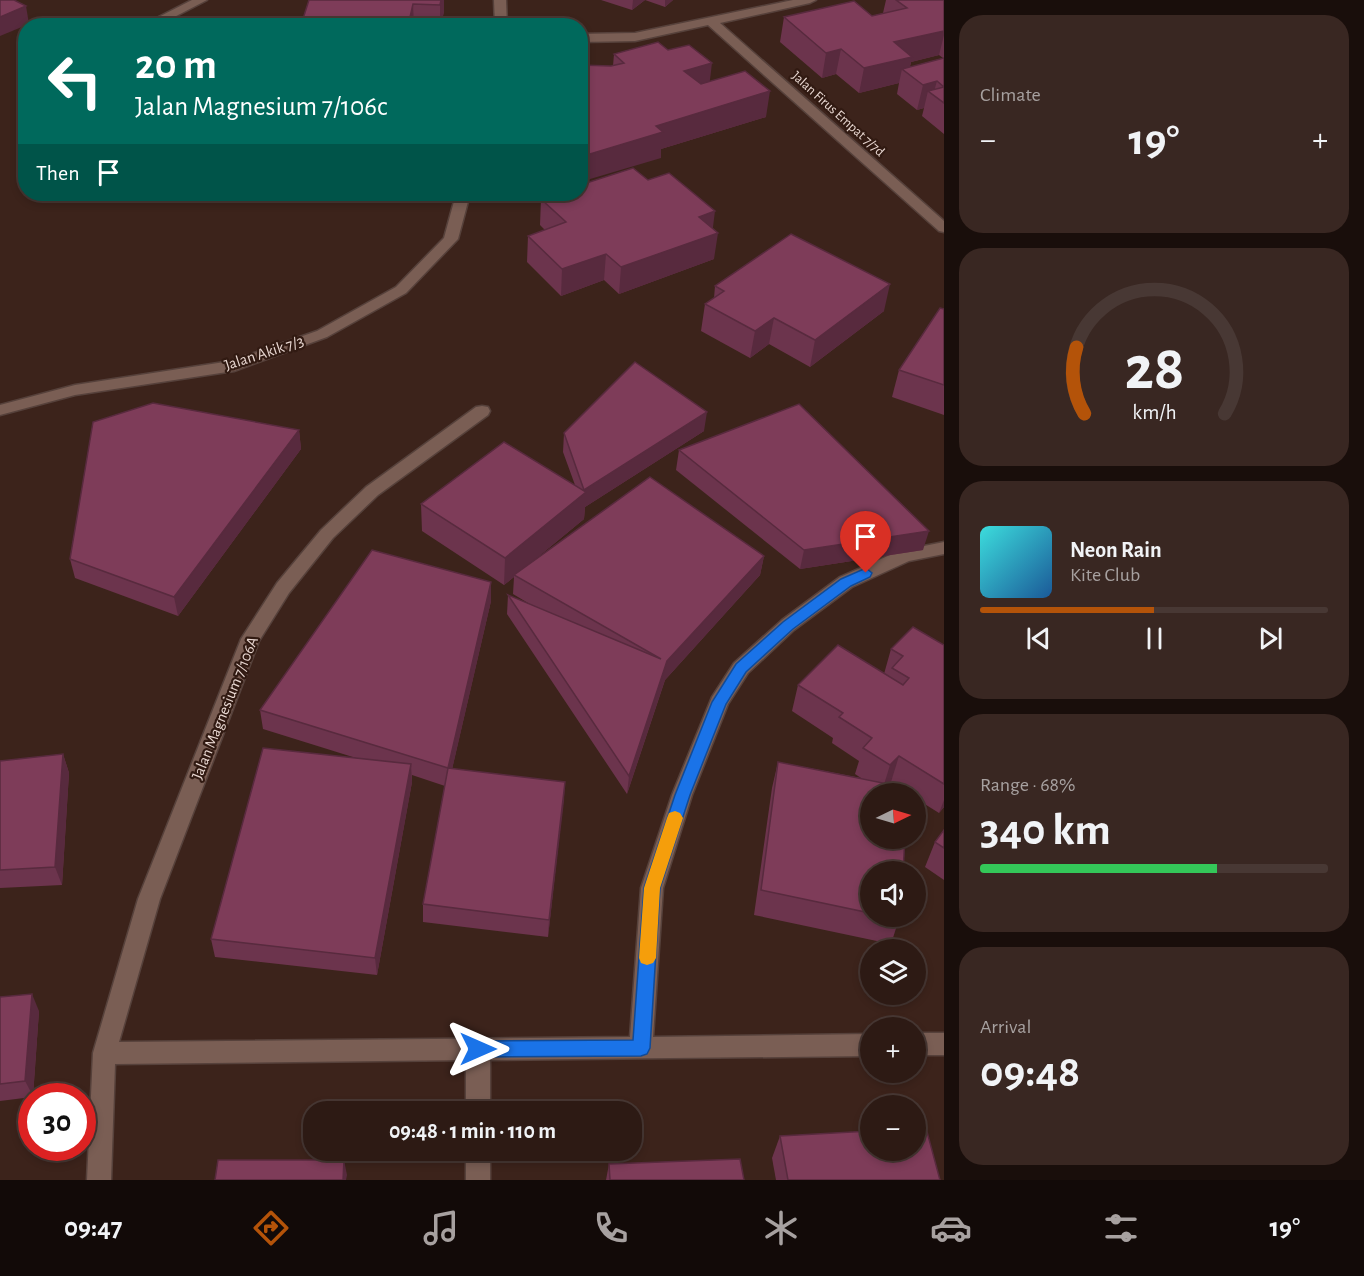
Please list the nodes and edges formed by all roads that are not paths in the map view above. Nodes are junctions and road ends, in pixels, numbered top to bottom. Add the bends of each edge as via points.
1 (201, 0) edge
2 (500, 0) edge
3 (810, 0) edge
4 (164, 18) edge
5 (501, 18) edge
6 (712, 22) junction
7 (588, 38) edge
8 (460, 201) edge
9 (944, 228) edge
10 (0, 410) edge
11 (482, 411) dead end
12 (944, 548) edge
13 (926, 1044) edge
14 (944, 1044) edge
15 (860, 1045) edge
16 (641, 1048) junction
17 (478, 1049) junction
18 (104, 1053) junction
19 (478, 1101) edge
20 (478, 1161) edge
21 (99, 1180) edge
22 (478, 1180) edge

1 - 4 street
2 - 5 street
3 - 6 street
6 - 7 street via 635,37
6 - 9 street, Jalan Firus Empat 7/7d
8 - 10 street, Jalan Akik 7/3 via 451,239 401,290 322,334 234,366 75,390
11 - 18 street, Jalan Magnesium 7/106A via 372,491 327,534 283,588 250,639 149,899
12 - 16 street via 905,555 846,582 741,668 719,702 682,795 652,888
13 - 14 street
15 - 16 street
16 - 17 street
17 - 18 street
17 - 19 street
18 - 21 street, Jalan Magnesium 7/106A
20 - 22 street

